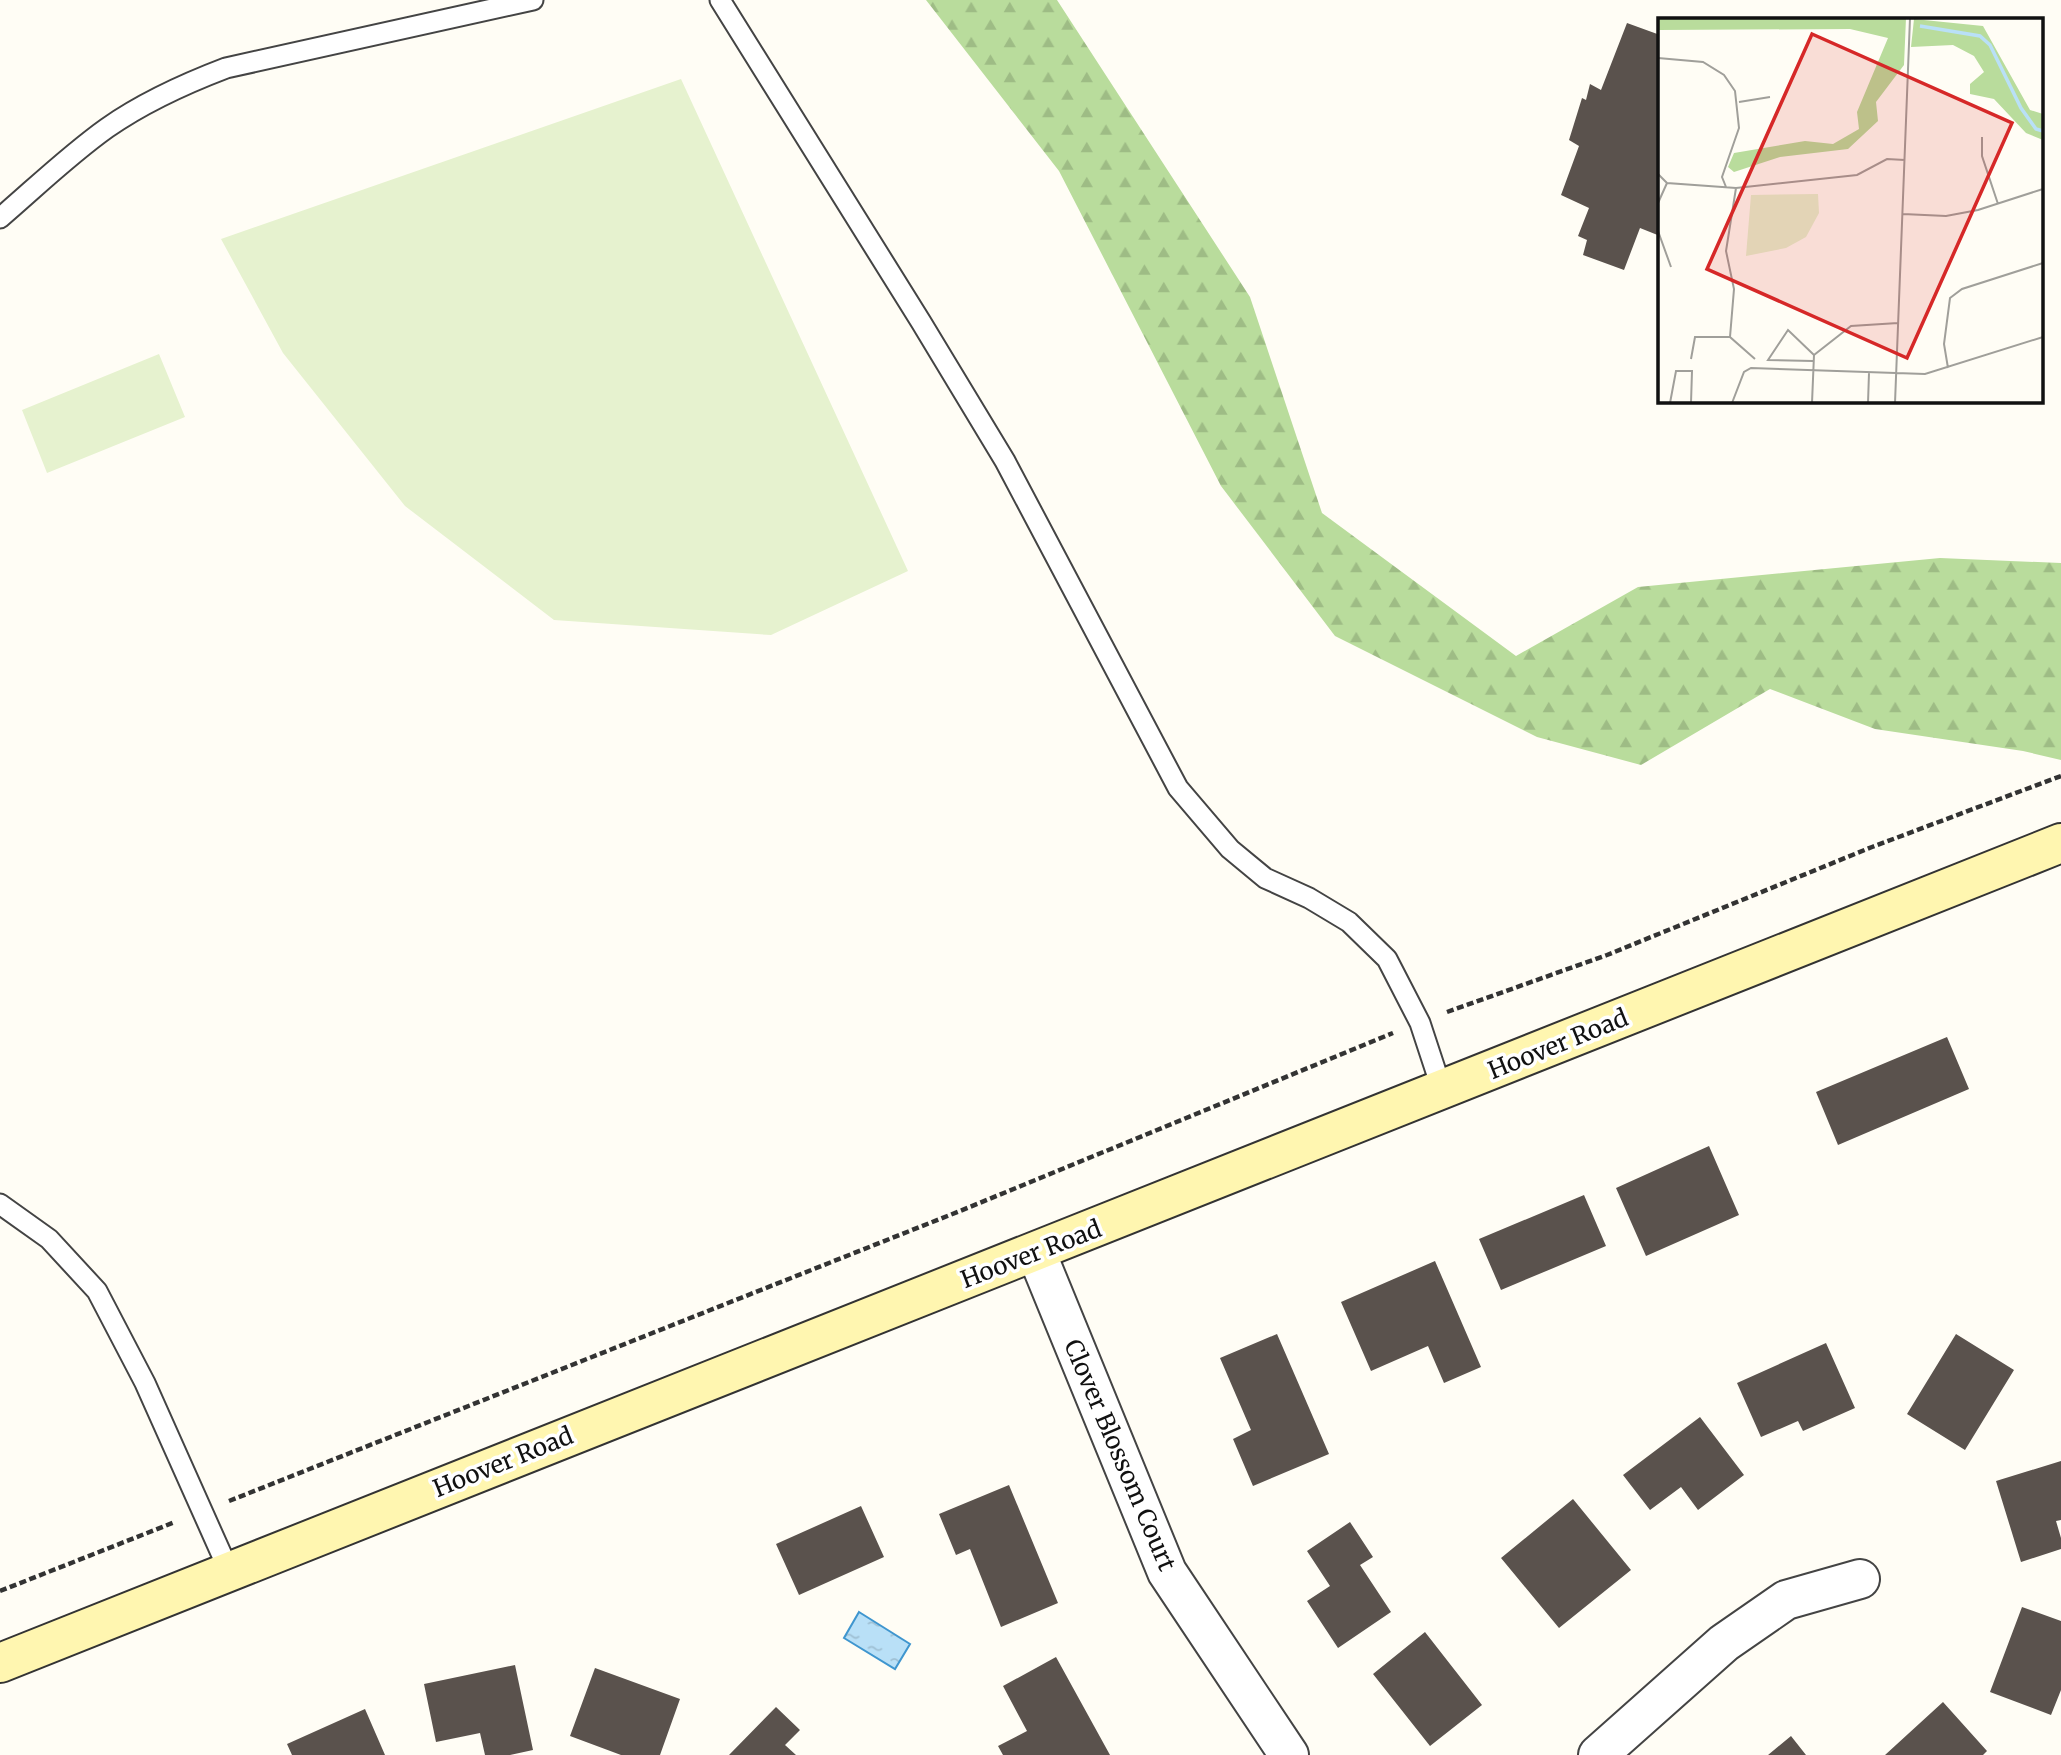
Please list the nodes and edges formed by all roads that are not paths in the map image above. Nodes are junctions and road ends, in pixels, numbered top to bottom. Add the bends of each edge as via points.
1 (533, 0) edge
2 (720, 0) edge
3 (0, 218) edge
4 (2061, 844) edge
5 (1442, 1090) junction
6 (0, 1204) edge
7 (1036, 1252) junction
8 (229, 1571) junction
9 (1860, 1578) dead end
10 (0, 1663) edge
11 (1289, 1755) edge
12 (1598, 1755) edge

1 - 3 lane via 226,68 191,81 106,129
2 - 5 lane via 1005,461 1178,788 1230,849 1265,878 1349,922 1387,959 1420,1023
4 - 5 main road, Hoover Road
5 - 7 main road, Hoover Road
6 - 8 lane via 49,1239 97,1292 145,1383
7 - 8 main road, Hoover Road
7 - 11 street, Clover Blossom Court via 1167,1572
8 - 10 main road, Hoover Road
9 - 12 street via 1786,1600 1724,1643

